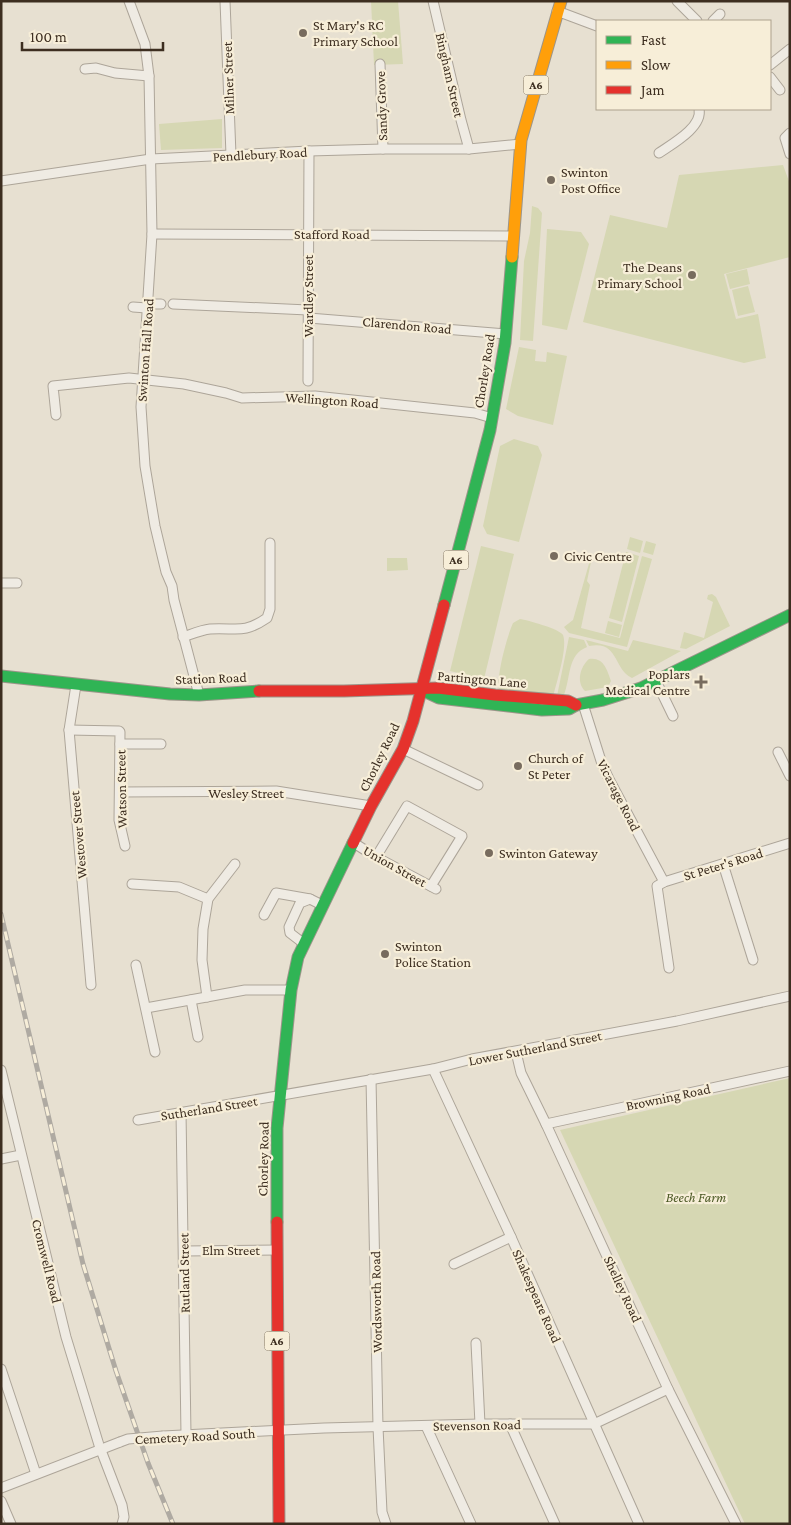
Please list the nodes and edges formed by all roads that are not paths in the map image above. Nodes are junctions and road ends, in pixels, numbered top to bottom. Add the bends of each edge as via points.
1 (129, 1) edge
2 (225, 1) edge
3 (433, 1) edge
4 (677, 1) edge
5 (559, 6) edge
6 (720, 14) dead end
7 (696, 20) edge
8 (714, 20) edge
9 (596, 25) edge
10 (790, 49) edge
11 (380, 64) dead end
12 (771, 64) edge
13 (85, 69) dead end
14 (149, 76) junction
15 (771, 78) edge
16 (780, 90) dead end
17 (698, 110) edge
18 (790, 133) edge
19 (521, 144) junction
20 (382, 149) junction
21 (469, 149) junction
22 (308, 151) junction
23 (659, 153) dead end
24 (790, 154) edge
25 (231, 155) junction
26 (151, 159) junction
27 (1, 182) edge
28 (152, 234) junction
29 (308, 234) junction
30 (513, 236) junction
31 (161, 304) dead end
32 (173, 304) dead end
33 (147, 306) junction
34 (133, 307) dead end
35 (308, 314) junction
36 (506, 334) junction
37 (143, 381) junction
38 (308, 381) dead end
39 (56, 415) dead end
40 (492, 418) junction
41 (270, 543) dead end
42 (1, 583) edge
43 (17, 583) dead end
44 (790, 615) edge
45 (183, 637) junction
46 (1, 676) edge
47 (656, 681) junction
48 (76, 685) junction
49 (422, 690) junction
50 (199, 695) junction
51 (579, 704) junction
52 (673, 716) dead end
53 (69, 730) junction
54 (120, 744) junction
55 (161, 744) dead end
56 (403, 750) junction
57 (778, 752) dead end
58 (790, 776) edge
59 (478, 785) dead end
60 (120, 792) junction
61 (371, 806) junction
62 (354, 843) junction
63 (790, 843) edge
64 (125, 846) dead end
65 (376, 857) junction
66 (235, 864) dead end
67 (723, 864) junction
68 (132, 884) dead end
69 (660, 884) junction
70 (208, 899) junction
71 (310, 899) junction
72 (322, 905) junction
73 (264, 915) dead end
74 (304, 943) junction
75 (753, 960) dead end
76 (136, 965) dead end
77 (668, 968) dead end
78 (91, 985) dead end
79 (291, 990) junction
80 (790, 996) edge
81 (207, 997) junction
82 (191, 1000) junction
83 (146, 1008) junction
84 (198, 1037) dead end
85 (155, 1052) dead end
86 (516, 1052) junction
87 (432, 1069) junction
88 (1, 1070) edge
89 (790, 1071) edge
90 (372, 1079) junction
91 (279, 1096) junction
92 (181, 1112) junction
93 (138, 1120) dead end
94 (546, 1124) junction
95 (21, 1155) junction
96 (1, 1159) edge
97 (511, 1237) junction
98 (277, 1250) junction
99 (184, 1251) junction
100 (454, 1264) dead end
101 (476, 1343) dead end
102 (1, 1368) edge
103 (668, 1389) junction
104 (5, 1390) edge
105 (480, 1424) junction
106 (510, 1424) junction
107 (594, 1424) junction
108 (426, 1426) junction
109 (378, 1428) junction
110 (277, 1432) junction
111 (186, 1434) junction
112 (101, 1449) junction
113 (36, 1474) junction
114 (1, 1488) edge
115 (1, 1500) edge
116 (11, 1524) edge
117 (122, 1524) edge
118 (279, 1524) edge
119 (386, 1524) edge
120 (471, 1524) edge
121 (555, 1524) edge
122 (639, 1524) edge
123 (736, 1524) edge

1 - 14 street, Swinton Hall Road via 145,44
2 - 25 street, Milner Street
3 - 21 street, Bingham Street
4 - 7 street
5 - 9 street
5 - 19 main road, Chorley Road / A6
6 - 8 street
10 - 12 street
11 - 20 street, Sandy Grove
13 - 14 street
14 - 26 street, Swinton Hall Road
15 - 16 street
17 - 23 street via 700,114 693,129
18 - 24 street via 785,138
19 - 21 street, Pendlebury Road
19 - 30 main road, Chorley Road / A6
20 - 21 street, Pendlebury Road
20 - 22 street, Pendlebury Road
22 - 25 street, Pendlebury Road
22 - 29 street, Wardley Street
25 - 26 street, Pendlebury Road
26 - 27 street, Pendlebury Road
26 - 28 street, Swinton Hall Road
28 - 29 street, Stafford Road
28 - 33 street, Swinton Hall Road
29 - 30 street, Stafford Road
29 - 35 street, Wardley Street
30 - 36 main road, Chorley Road / A6
31 - 33 street
32 - 35 street, Clarendon Road
33 - 34 street
33 - 37 street, Swinton Hall Road
35 - 36 street, Clarendon Road
35 - 38 street, Wardley Street
36 - 40 main road, Chorley Road / A6
37 - 39 street, Wellington Road via 129,378 53,386
37 - 40 street, Wellington Road via 184,384 242,398 316,396 467,412
37 - 45 street, Swinton Hall Road via 141,407 145,466 155,526
40 - 49 main road, Chorley Road / A6
41 - 45 street via 270,609 267,618 245,629 201,630
42 - 43 street
44 - 47 main road, Partington Lane
45 - 50 street, Swinton Hall Road
46 - 48 main road, Station Road
47 - 51 main road, Partington Lane via 614,698
47 - 52 street
48 - 50 main road, Station Road
48 - 53 street, Westover Street
49 - 50 main road, Station Road via 264,691
49 - 51 main road, Partington Lane via 439,698 542,710 560,711
49 - 56 main road, Chorley Road / A6
51 - 69 street, Vicarage Road via 602,764
53 - 54 street, Watson Street via 119,730
53 - 78 street, Westover Street
54 - 55 street
54 - 60 street, Watson Street
56 - 59 street
56 - 61 main road, Chorley Road / A6
57 - 58 street
60 - 61 street, Wesley Street via 276,791
60 - 64 street, Watson Street via 120,828
61 - 62 main road, Chorley Road / A6
62 - 65 street, Union Street
62 - 72 main road, Chorley Road / A6
63 - 67 street, St Peter's Road
65 - 65 street, Union Street via 407,806 462,836 434,888
66 - 70 street
67 - 69 street, St Peter's Road
67 - 75 street
68 - 70 street via 179,887
69 - 77 street
70 - 81 street via 202,960
71 - 72 street
71 - 73 street via 276,893
71 - 74 street via 300,903 289,927 290,933
72 - 74 main road, Chorley Road / A6
74 - 79 main road, Chorley Road / A6
76 - 83 street
79 - 81 street via 244,990
79 - 91 main road, Chorley Road / A6
80 - 86 street, Lower Sutherland Street
81 - 82 street
82 - 83 street
82 - 84 street
83 - 85 street
86 - 87 street, Lower Sutherland Street
86 - 94 street, Shelley Road via 521,1073
87 - 90 street, Lower Sutherland Street
87 - 97 street, Shakespeare Road
88 - 95 street, Cromwell Road
89 - 94 street, Browning Road
90 - 91 street, Lower Sutherland Street
90 - 109 street, Wordsworth Road
91 - 92 street, Sutherland Street
91 - 98 main road, Chorley Road / A6
92 - 93 street, Sutherland Street
92 - 99 street, Rutland Street
94 - 103 street, Shelley Road
95 - 96 street
95 - 112 street, Cromwell Road via 66,1337
97 - 100 street
97 - 107 street, Shakespeare Road
98 - 99 street, Elm Street
98 - 110 main road, Chorley Road / A6
99 - 111 street, Rutland Street
101 - 105 street
102 - 104 street
103 - 107 street, Stevenson Road
103 - 123 street, Shelley Road
104 - 113 street
105 - 106 street, Stevenson Road
105 - 108 street, Stevenson Road
106 - 107 street, Stevenson Road
106 - 121 street
107 - 122 street, Shakespeare Road
108 - 109 street, Stevenson Road
108 - 120 street
109 - 110 street, Stevenson Road
109 - 119 street, Wordsworth Road via 382,1512
110 - 111 street, Cemetery Road South
110 - 118 main road, Chorley Road / A6
111 - 112 street, Cemetery Road South, bridge via 128,1439
112 - 113 street, Cemetery Road South
112 - 117 street, Cromwell Road via 122,1505
113 - 114 street, Cemetery Road South
115 - 116 street

